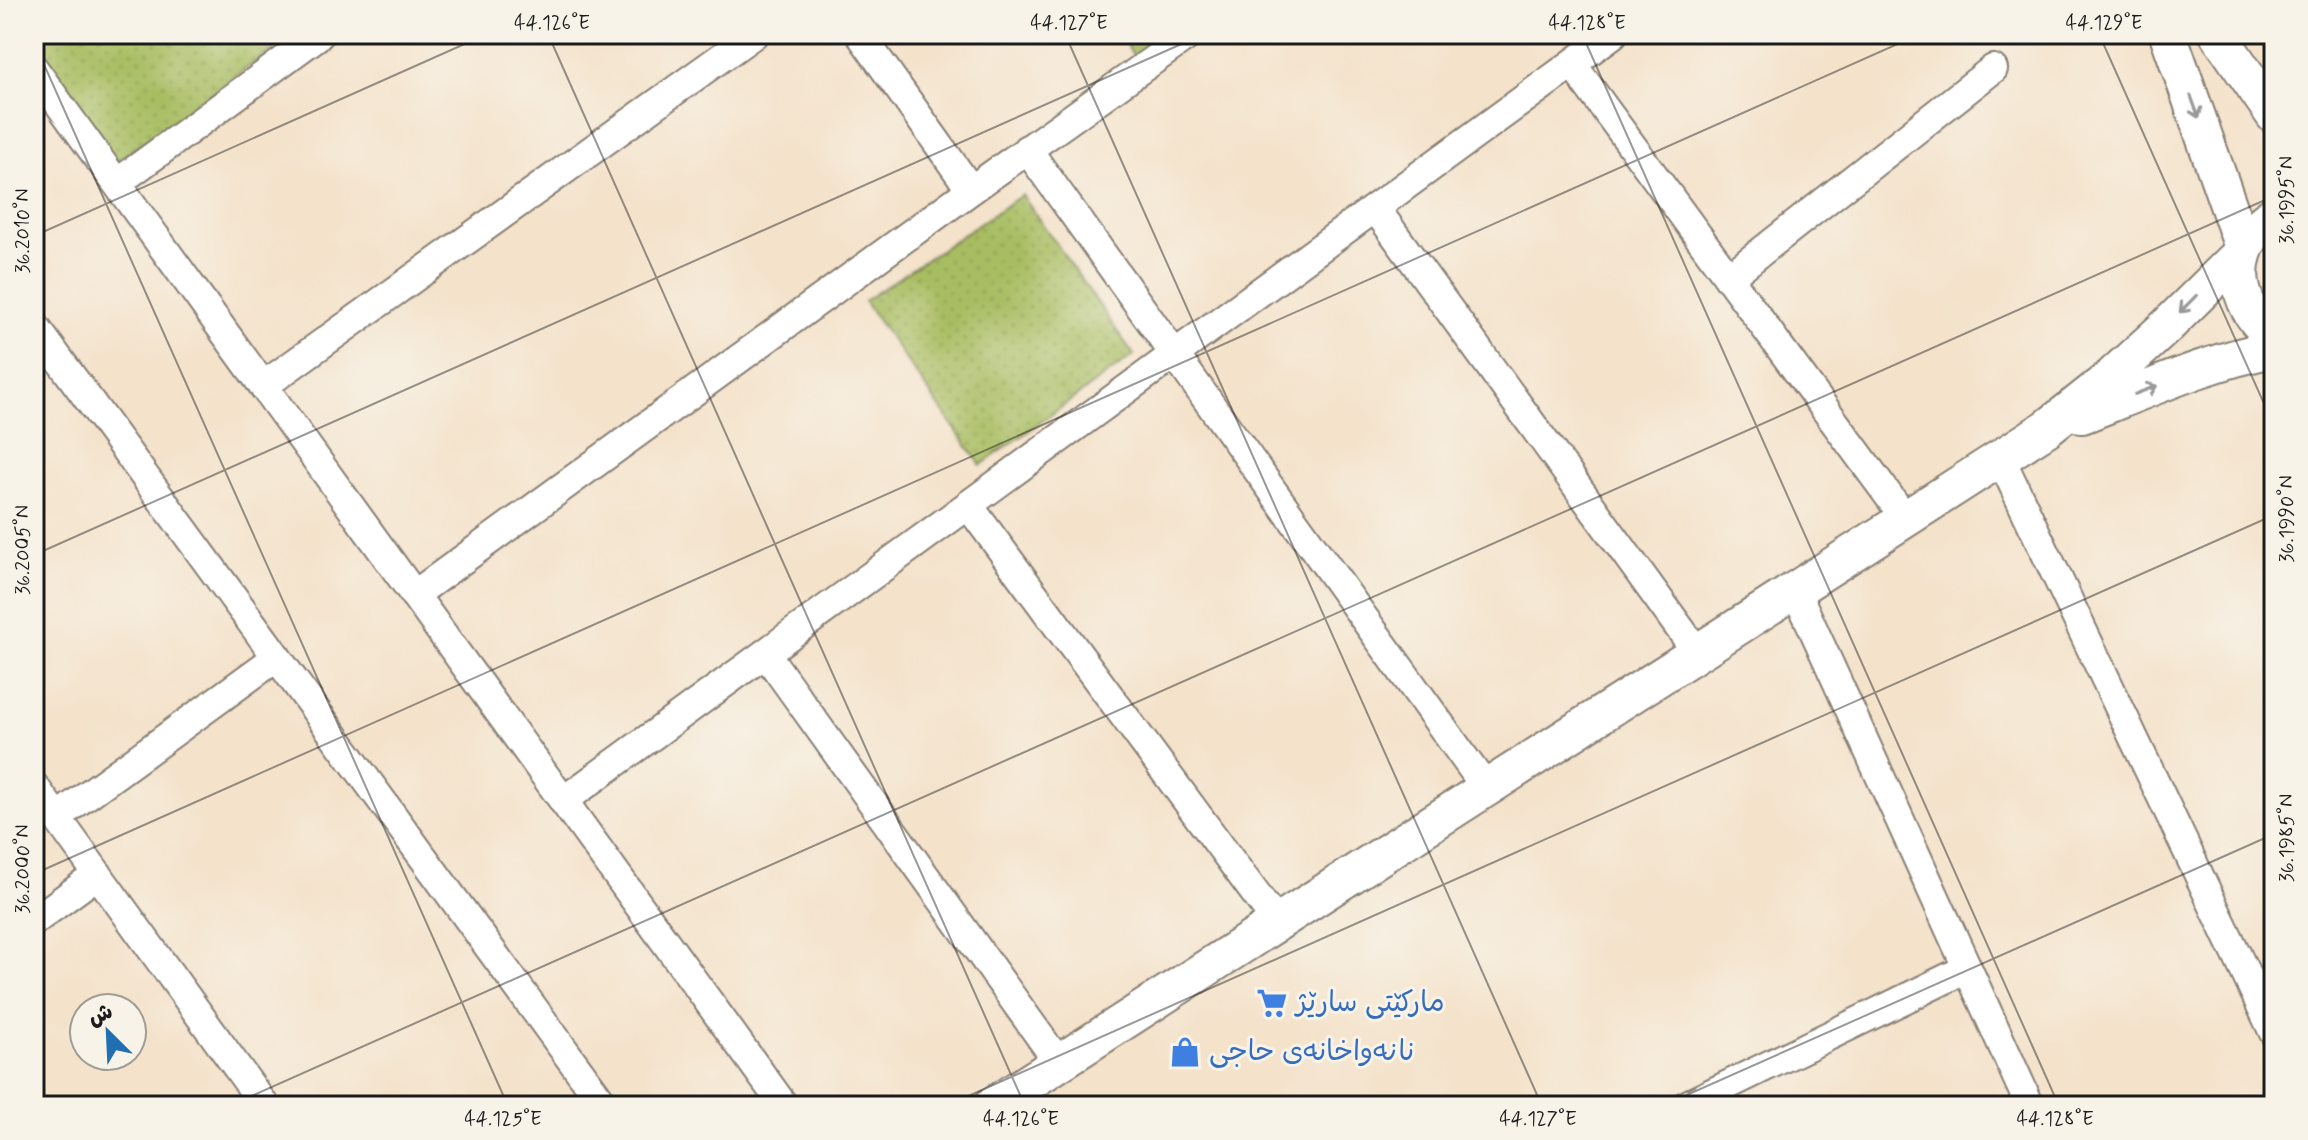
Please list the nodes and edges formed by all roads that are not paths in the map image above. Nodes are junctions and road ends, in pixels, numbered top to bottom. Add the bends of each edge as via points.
1 (754, 34) edge
2 (860, 34) edge
3 (1190, 34) edge
4 (1613, 34) edge
5 (2168, 34) edge
6 (2218, 34) edge
7 (316, 35) edge
8 (1572, 64) junction
9 (34, 69) edge
10 (1993, 69) dead end
11 (2274, 115) edge
12 (1027, 149) junction
13 (117, 183) junction
14 (971, 190) junction
15 (1376, 209) junction
16 (2274, 214) edge
17 (2244, 250) junction
18 (1728, 278) junction
19 (34, 325) edge
20 (2274, 337) edge
21 (2274, 349) edge
22 (1175, 355) junction
23 (263, 386) junction
24 (2047, 428) junction
25 (2000, 457) junction
26 (969, 506) junction
27 (1905, 518) junction
28 (1795, 589) junction
29 (414, 595) junction
30 (1697, 652) junction
31 (766, 654) junction
32 (277, 657) junction
33 (34, 786) edge
34 (1486, 788) junction
35 (563, 801) junction
36 (57, 817) junction
37 (98, 874) junction
38 (34, 921) edge
39 (1277, 923) junction
40 (1966, 969) junction
41 (2274, 1033) edge
42 (1059, 1063) junction
43 (265, 1106) edge
44 (605, 1106) edge
45 (784, 1106) edge
46 (992, 1106) edge
47 (1685, 1106) edge
48 (2030, 1106) edge

1 - 23 street
2 - 14 street
3 - 12 street
4 - 8 street
5 -> 17 street
6 - 11 street
7 - 13 street
8 - 15 street
8 - 18 street
9 - 13 street
10 - 18 street
12 - 14 street
12 - 22 street
13 - 23 street
14 - 29 street
15 - 22 street
15 - 30 street
16 - 17 street via 2256,229
17 - 20 street via 2243,298
17 -> 24 street via 2110,378
18 - 27 street
19 - 32 street
24 -> 21 street via 2204,368
22 - 26 street
22 - 34 street
23 - 29 street
24 - 25 street
25 - 27 street
25 - 41 street
26 - 31 street
26 - 39 street
27 - 28 street
28 - 30 street
28 - 40 street
29 - 35 street
30 - 34 street
31 - 35 street
31 - 42 street
32 - 36 street
32 - 44 street
33 - 36 street
34 - 39 street
35 - 45 street
36 - 37 street
37 - 38 street
37 - 43 street
39 - 42 street
40 - 47 street
40 - 48 street
42 - 46 street

